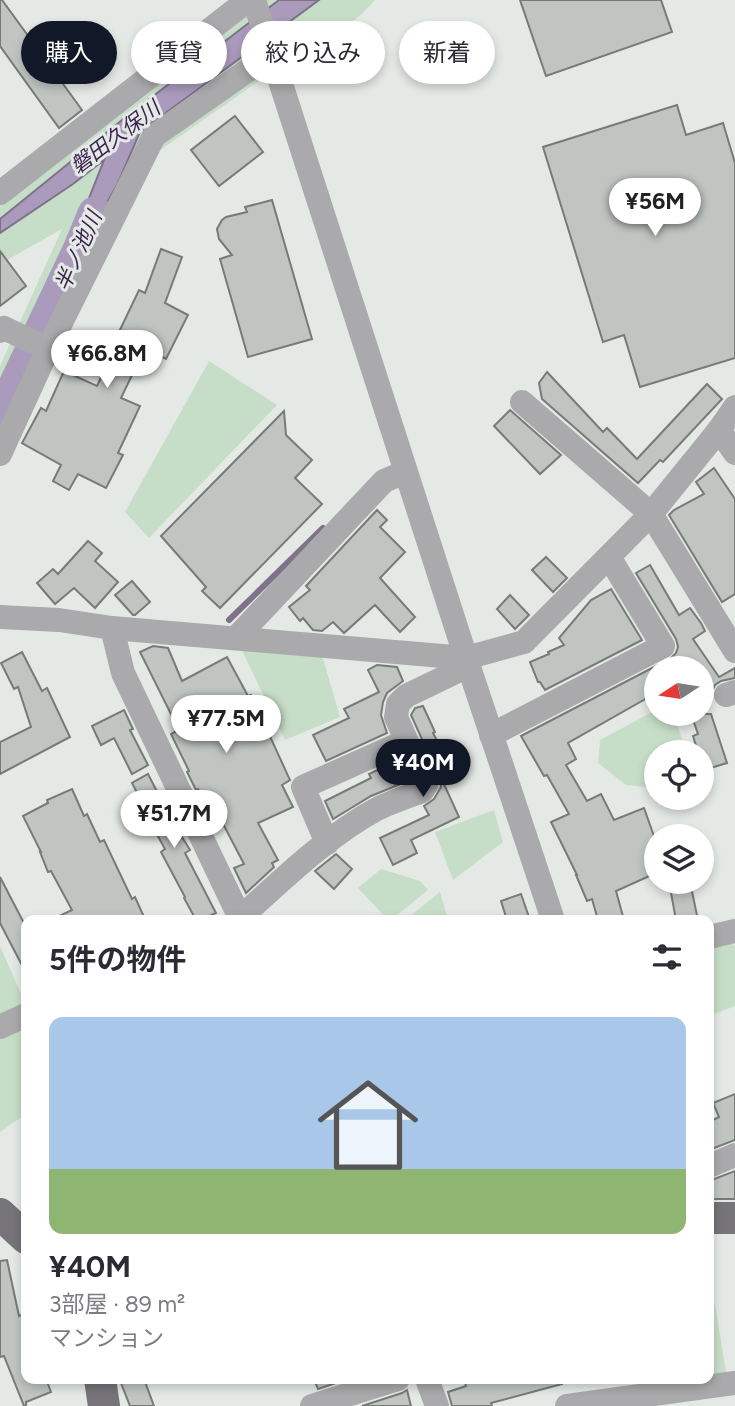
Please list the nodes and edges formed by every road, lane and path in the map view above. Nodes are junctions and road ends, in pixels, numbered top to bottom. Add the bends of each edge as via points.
1 (252, 1) edge
2 (259, 21) edge
3 (241, 72) edge
4 (281, 84) edge
5 (0, 193) edge
6 (0, 331) edge
7 (48, 349) junction
8 (522, 402) dead end
9 (735, 407) edge
10 (719, 430) junction
11 (735, 453) edge
12 (0, 454) edge
13 (405, 472) junction
14 (651, 514) junction
15 (608, 557) junction
16 (0, 617) edge
17 (112, 628) junction
18 (236, 638) junction
19 (735, 651) edge
20 (467, 662) junction
21 (491, 735) junction
22 (406, 741) junction
23 (327, 843) junction
24 (238, 915) edge
25 (244, 915) edge
26 (551, 915) edge
27 (735, 931) edge
28 (714, 936) edge
29 (21, 1017) edge
30 (0, 1027) edge
31 (735, 1155) edge
32 (714, 1164) edge
33 (0, 1214) edge
34 (714, 1218) edge
35 (735, 1218) edge
36 (19, 1238) edge
37 (735, 1383) edge
38 (101, 1384) edge
39 (382, 1384) edge
40 (429, 1384) edge
41 (104, 1406) edge
42 (312, 1406) edge
43 (437, 1406) edge
44 (567, 1406) edge

1 - 2 street
1 - 5 street
3 - 7 street via 154,136
4 - 13 street
6 - 7 street via 4,328
7 - 12 street
8 - 14 street
9 - 10 street
10 - 11 street
10 - 14 street
13 - 18 street via 384,481
13 - 20 street
14 - 15 street
14 - 19 street
15 - 20 street via 524,642
15 - 21 street via 663,646
16 - 17 street
17 - 18 street
17 - 24 street via 123,673
18 - 20 street
20 - 21 street
20 - 22 street via 398,704 396,717
21 - 26 street
22 - 23 street via 426,785 422,791 376,810
22 - 23 street via 303,787
23 - 25 street
27 - 28 street
29 - 30 street
31 - 32 street
33 - 36 main road
34 - 35 main road
37 - 44 street
38 - 41 main road
39 - 42 street
40 - 43 street

